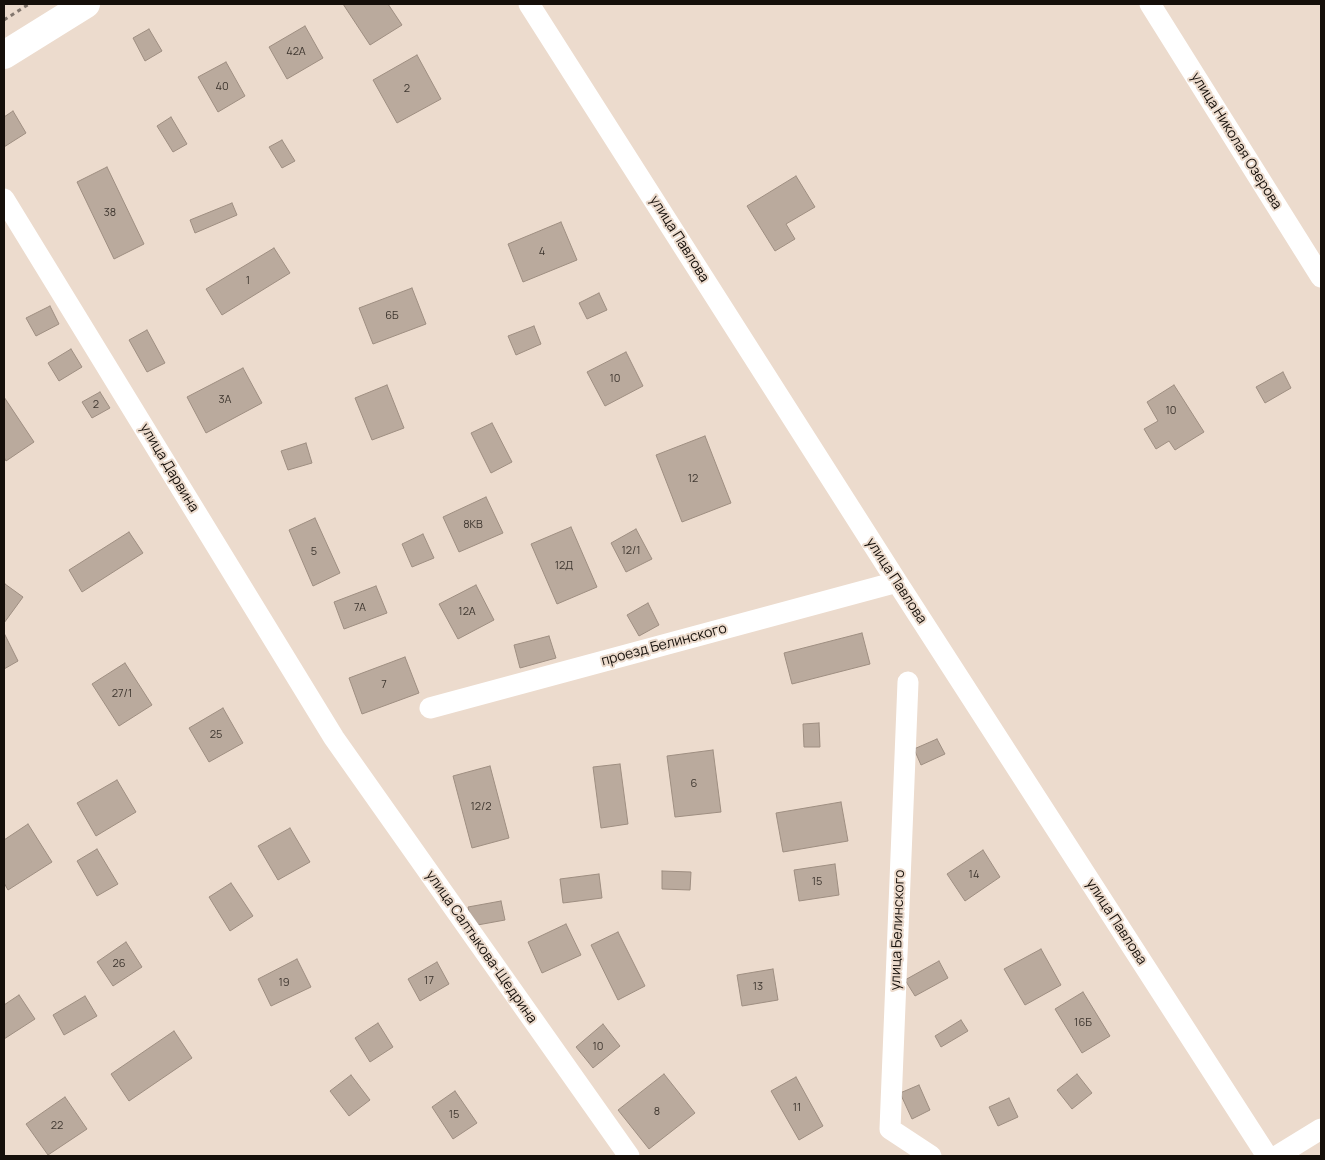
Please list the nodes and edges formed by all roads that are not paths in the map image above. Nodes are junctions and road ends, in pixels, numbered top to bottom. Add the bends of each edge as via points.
1 (86, 4) edge
2 (529, 4) edge
3 (1150, 4) edge
4 (4, 55) edge
5 (4, 199) edge
6 (1321, 277) edge
7 (897, 582) junction
8 (908, 682) dead end
9 (430, 708) dead end
10 (334, 738) joint
11 (1321, 1130) edge
12 (629, 1156) edge
13 (932, 1156) edge
14 (1267, 1156) edge
15 (1278, 1156) edge

1 - 4 main road
2 - 7 street, улица Павлова
3 - 6 street, улица Николая Озерова
5 - 10 street, улица Дарвина
7 - 9 street, проезд Белинского
7 - 14 street, улица Павлова
8 - 13 street, улица Белинского via 890,1129
10 - 12 street, улица Салтыкова-Щедрина
11 - 15 street

